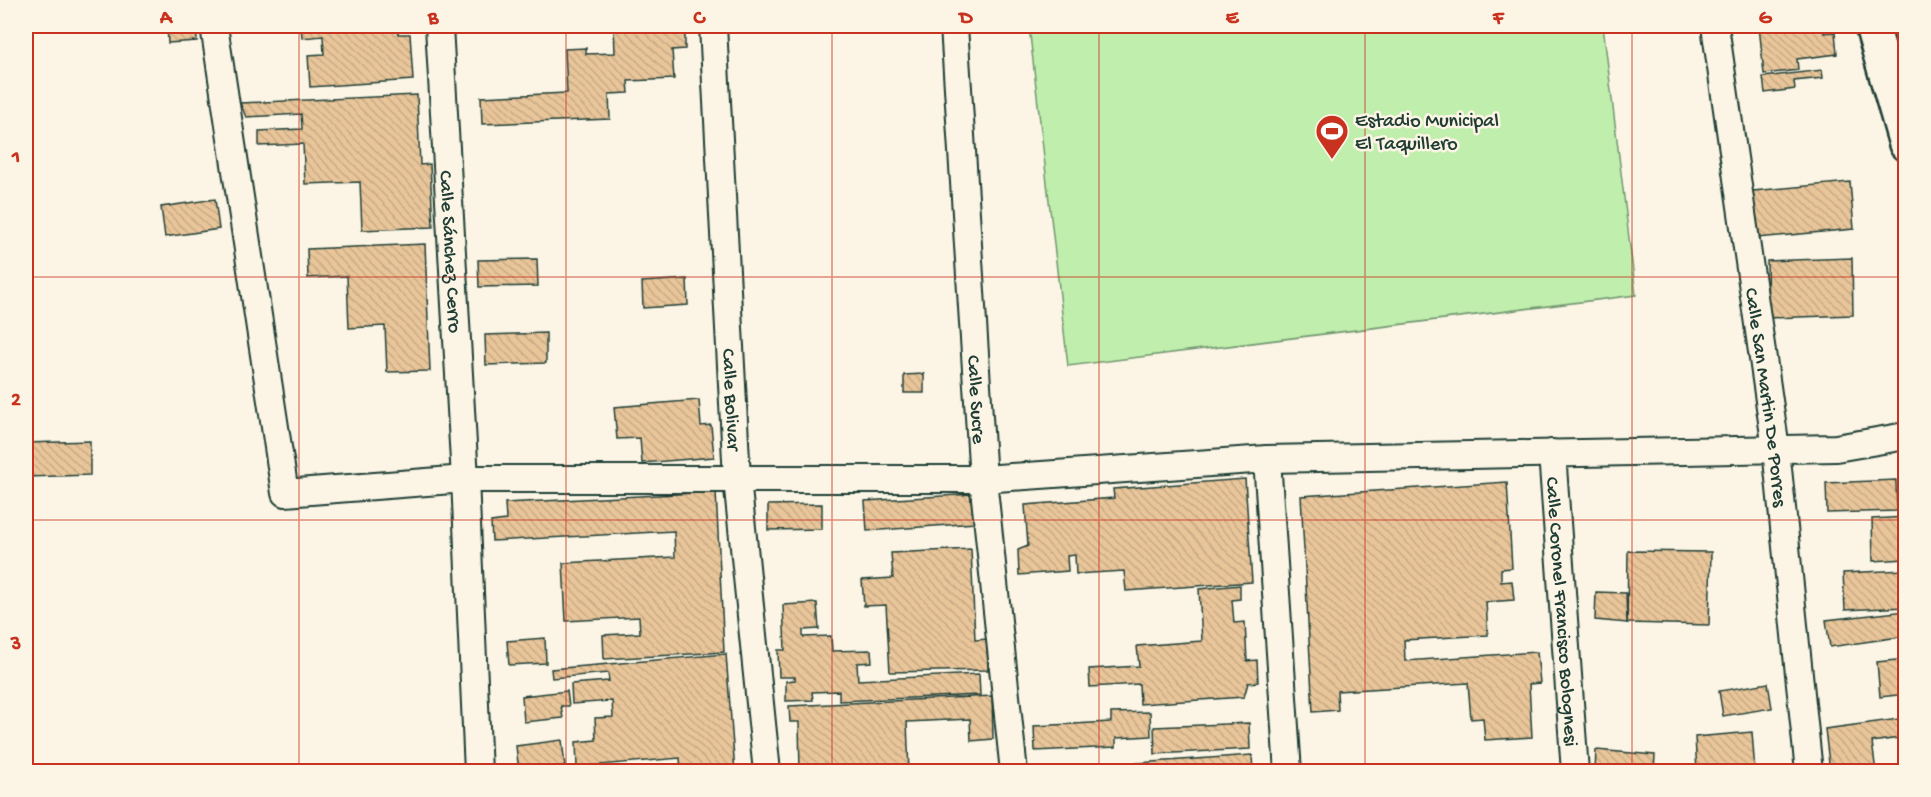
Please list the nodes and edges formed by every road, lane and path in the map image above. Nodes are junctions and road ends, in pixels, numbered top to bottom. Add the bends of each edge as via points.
1 (214, 26) edge
2 (439, 26) edge
3 (713, 26) edge
4 (954, 26) edge
5 (1715, 26) edge
6 (1872, 26) edge
7 (1905, 144) edge
8 (1905, 436) edge
9 (1776, 449) junction
10 (1552, 453) junction
11 (1267, 459) junction
12 (465, 479) junction
13 (737, 479) junction
14 (983, 479) junction
15 (478, 771) edge
16 (767, 771) edge
17 (1014, 771) edge
18 (1287, 771) edge
19 (1575, 771) edge
20 (1809, 771) edge

1 - 12 street via 285,493
2 - 12 street, Calle Sánchez Cerro
3 - 13 street, Calle Bolivar
4 - 14 street, Calle Sucre
5 - 9 street, Calle San Martin De Porres
6 - 7 highway
8 - 9 street via 1836,448
9 - 10 street
9 - 20 street, Calle San Martin De Porres
10 - 11 street
10 - 19 street, Calle Coronel Francisco Bolognesi
11 - 14 street
11 - 18 street
12 - 13 street
12 - 15 street, Calle Sánchez Cerro
13 - 14 street
13 - 16 street, Calle Bolivar
14 - 17 street, Calle Sucre

